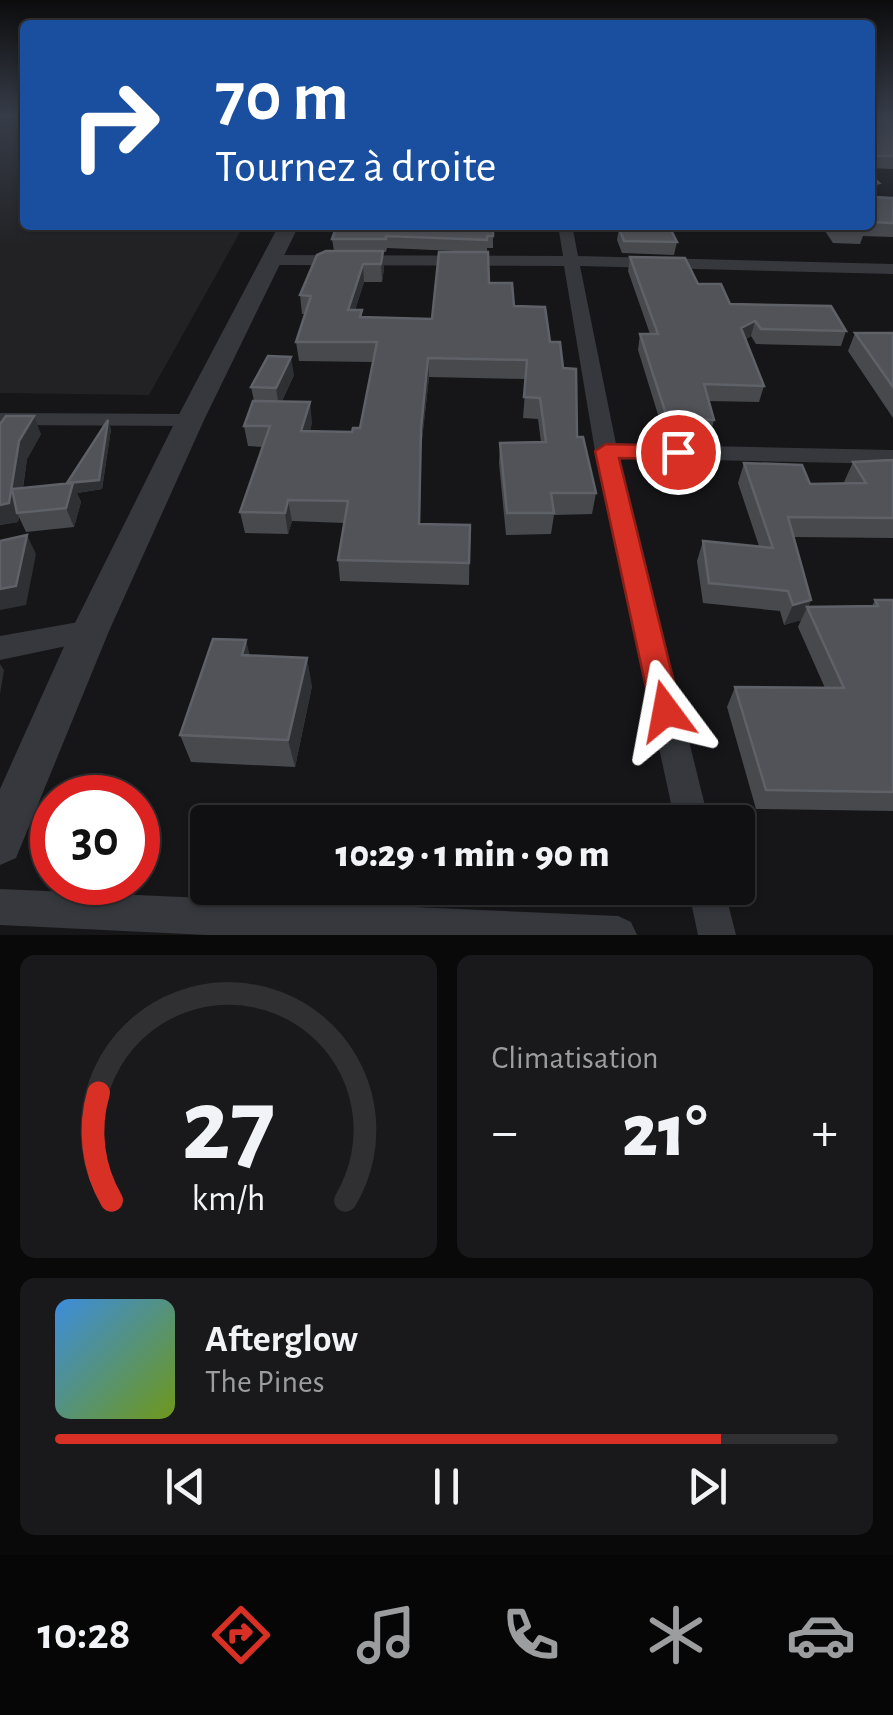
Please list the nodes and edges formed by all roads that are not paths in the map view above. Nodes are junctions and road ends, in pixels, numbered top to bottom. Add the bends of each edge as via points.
1 (286, 230) edge
2 (566, 230) edge
3 (273, 260) junction
4 (572, 261) junction
5 (893, 269) edge
6 (0, 419) edge
7 (190, 420) junction
8 (606, 451) junction
9 (893, 457) edge
10 (90, 631) junction
11 (0, 648) edge
12 (688, 805) edge
13 (0, 842) edge
14 (710, 905) edge
15 (0, 907) edge
16 (618, 935) edge
17 (718, 935) edge

1 - 3 street
2 - 4 street
3 - 4 street
3 - 7 street
4 - 5 street
4 - 8 street
6 - 7 street
7 - 10 street
8 - 9 street
8 - 12 street
10 - 11 street
10 - 13 street
14 - 17 street
15 - 16 street

